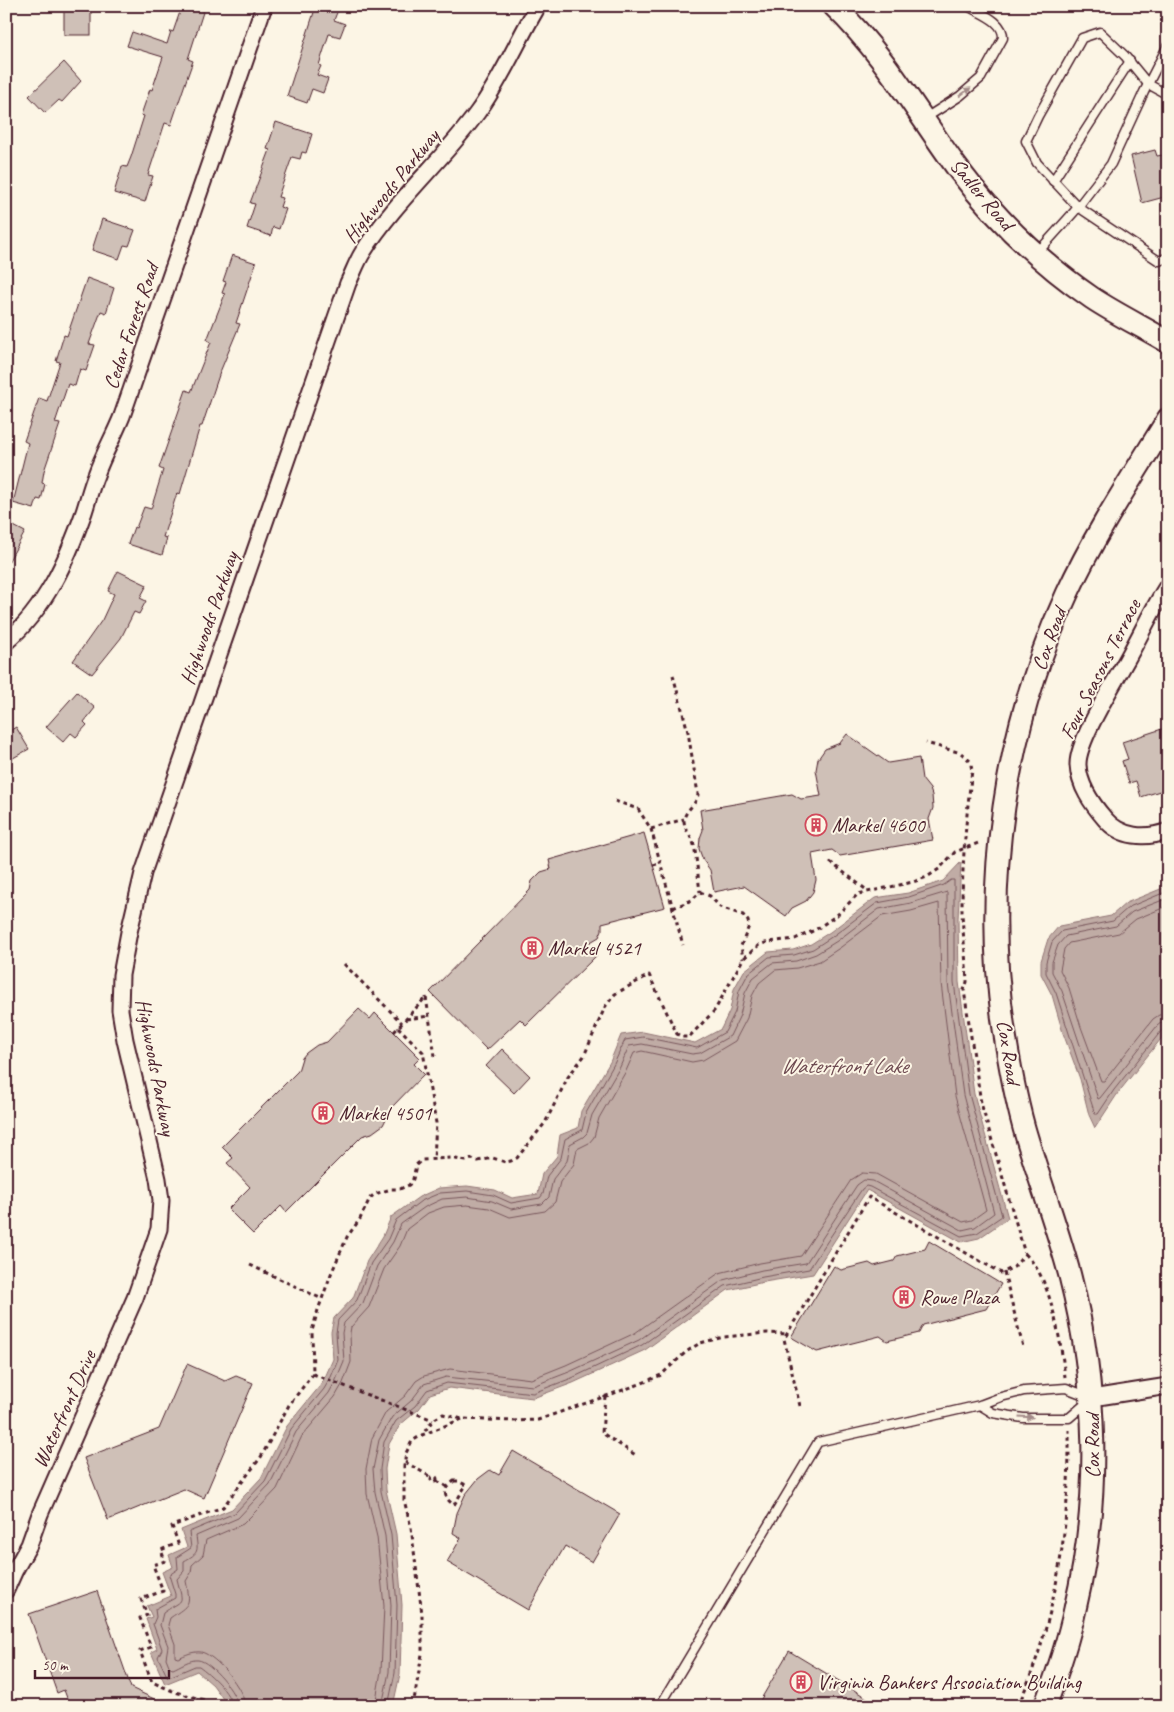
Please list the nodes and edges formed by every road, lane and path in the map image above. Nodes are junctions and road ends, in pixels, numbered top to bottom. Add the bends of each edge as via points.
1 (264, 6) edge
2 (538, 6) edge
3 (968, 6) edge
4 (836, 7) edge
5 (1168, 45) edge
6 (1130, 61) junction
7 (1148, 84) junction
8 (1168, 95) edge
9 (924, 118) junction
10 (1053, 181) junction
11 (1078, 207) junction
12 (1037, 254) junction
13 (1168, 256) edge
14 (1168, 342) edge
15 (1168, 419) edge
16 (1168, 585) edge
17 (6, 642) edge
18 (673, 675) dead end
19 (926, 743) dead end
20 (616, 801) dead end
21 (684, 819) junction
22 (651, 829) junction
23 (1168, 831) edge
24 (1000, 835) junction
25 (964, 848) junction
26 (830, 862) dead end
27 (661, 863) junction
28 (653, 865) dead end
29 (700, 892) junction
30 (868, 892) junction
31 (673, 908) junction
32 (682, 945) dead end
33 (742, 958) junction
34 (344, 964) dead end
35 (430, 1016) junction
36 (405, 1019) junction
37 (402, 1023) junction
38 (398, 1027) junction
39 (394, 1032) dead end
40 (435, 1056) dead end
41 (434, 1158) junction
42 (1025, 1254) junction
43 (250, 1265) dead end
44 (1004, 1272) junction
45 (135, 1298) joint
46 (322, 1299) junction
47 (788, 1334) junction
48 (1023, 1347) dead end
49 (313, 1374) junction
50 (1168, 1386) edge
51 (1066, 1388) junction
52 (605, 1396) junction
53 (1092, 1398) junction
54 (980, 1405) junction
55 (800, 1406) dead end
56 (462, 1418) junction
57 (1068, 1418) junction
58 (433, 1420) junction
59 (422, 1435) junction
60 (637, 1456) dead end
61 (405, 1462) junction
62 (446, 1486) junction
63 (6, 1590) edge
64 (209, 1706) edge
65 (413, 1706) edge
66 (660, 1706) edge
67 (1018, 1706) edge
68 (1045, 1706) edge

1 - 17 street, Cedar Forest Road via 122,416 63,564 44,599
2 - 45 street, Highwoods Parkway via 505,70 478,111 377,231 348,283 143,873 121,976 120,1010 160,1200 159,1229
9 -> 3 lane via 960,96 981,78 1003,38 1004,31 999,24
4 - 9 main road, Sadler Road via 874,49
5 - 7 lane
6 - 7 lane
6 - 10 lane
6 - 10 lane via 1100,32 1082,38 1026,141 1037,163
7 - 8 lane
7 - 11 lane via 1111,164
9 - 12 main road, Sadler Road via 959,170 998,216
10 - 11 lane
11 - 12 lane
11 - 13 lane via 1159,262
12 - 14 main road, Sadler Road via 1092,298
15 - 24 main road, Cox Road via 1090,549 1057,617 1016,741
16 - 23 street, Four Seasons Terrace via 1086,735 1078,763 1087,794 1105,820 1116,829 1143,836
18 - 21 path via 688,732 698,794
19 - 25 path via 960,753 970,761 972,770
20 - 22 path via 638,809
21 - 22 path
21 - 29 path via 694,843
22 - 27 path
24 - 25 path
24 - 53 main road, Cox Road via 996,928 1004,1027 1025,1130 1078,1307
25 - 30 path via 927,877
25 - 42 path via 962,915 967,982 964,990 976,1080
26 - 30 path
27 - 28 path
27 - 31 path
29 - 31 path via 692,900
29 - 33 path via 710,896 720,907 743,915 748,921 741,946
30 - 33 path via 858,894 837,915 815,930 795,939 768,942
31 - 32 path
33 - 41 path via 715,1010 689,1037 677,1034 650,975 615,994 605,1007 584,1056 568,1076 545,1123 511,1162 493,1158 466,1161
34 - 37 path
35 - 36 path
35 - 36 path via 426,997
35 - 40 path
36 - 37 path
37 - 38 path
38 - 39 path
38 - 41 path via 423,1052 436,1122
41 - 46 path via 416,1165 414,1179 409,1185 391,1188 370,1198 347,1237
42 - 44 path via 1014,1267
42 - 51 path via 1039,1270 1054,1315
43 - 46 path
44 - 47 path via 869,1196
44 - 48 path
45 - 63 street, Waterfront Drive via 29,1545
46 - 49 path via 312,1332
47 - 52 path via 724,1337 700,1343 661,1374
47 - 55 path via 784,1339
49 - 58 path
49 - 64 path via 289,1405 261,1457 223,1507 172,1526 178,1543 161,1550 165,1560 153,1565 163,1591 141,1599 147,1615 140,1618 151,1647 140,1651 152,1682 204,1700
50 - 53 street
51 - 53 lane
51 - 54 lane via 1024,1391
52 - 56 path via 538,1420
52 - 60 path via 602,1433
53 - 57 lane
53 - 68 main road, Cox Road via 1092,1497 1085,1556 1076,1609
54 -> 57 lane via 993,1414
54 - 66 lane via 818,1442
56 - 58 path via 443,1414
56 - 59 path
57 - 67 path via 1068,1495 1060,1564 1042,1643
58 - 59 path
59 - 61 path via 412,1441
61 - 62 path via 431,1477 436,1476 437,1481
61 - 65 path via 404,1500 411,1527 423,1621 422,1654
62 - 62 path via 458,1481 466,1485 454,1505 445,1495

